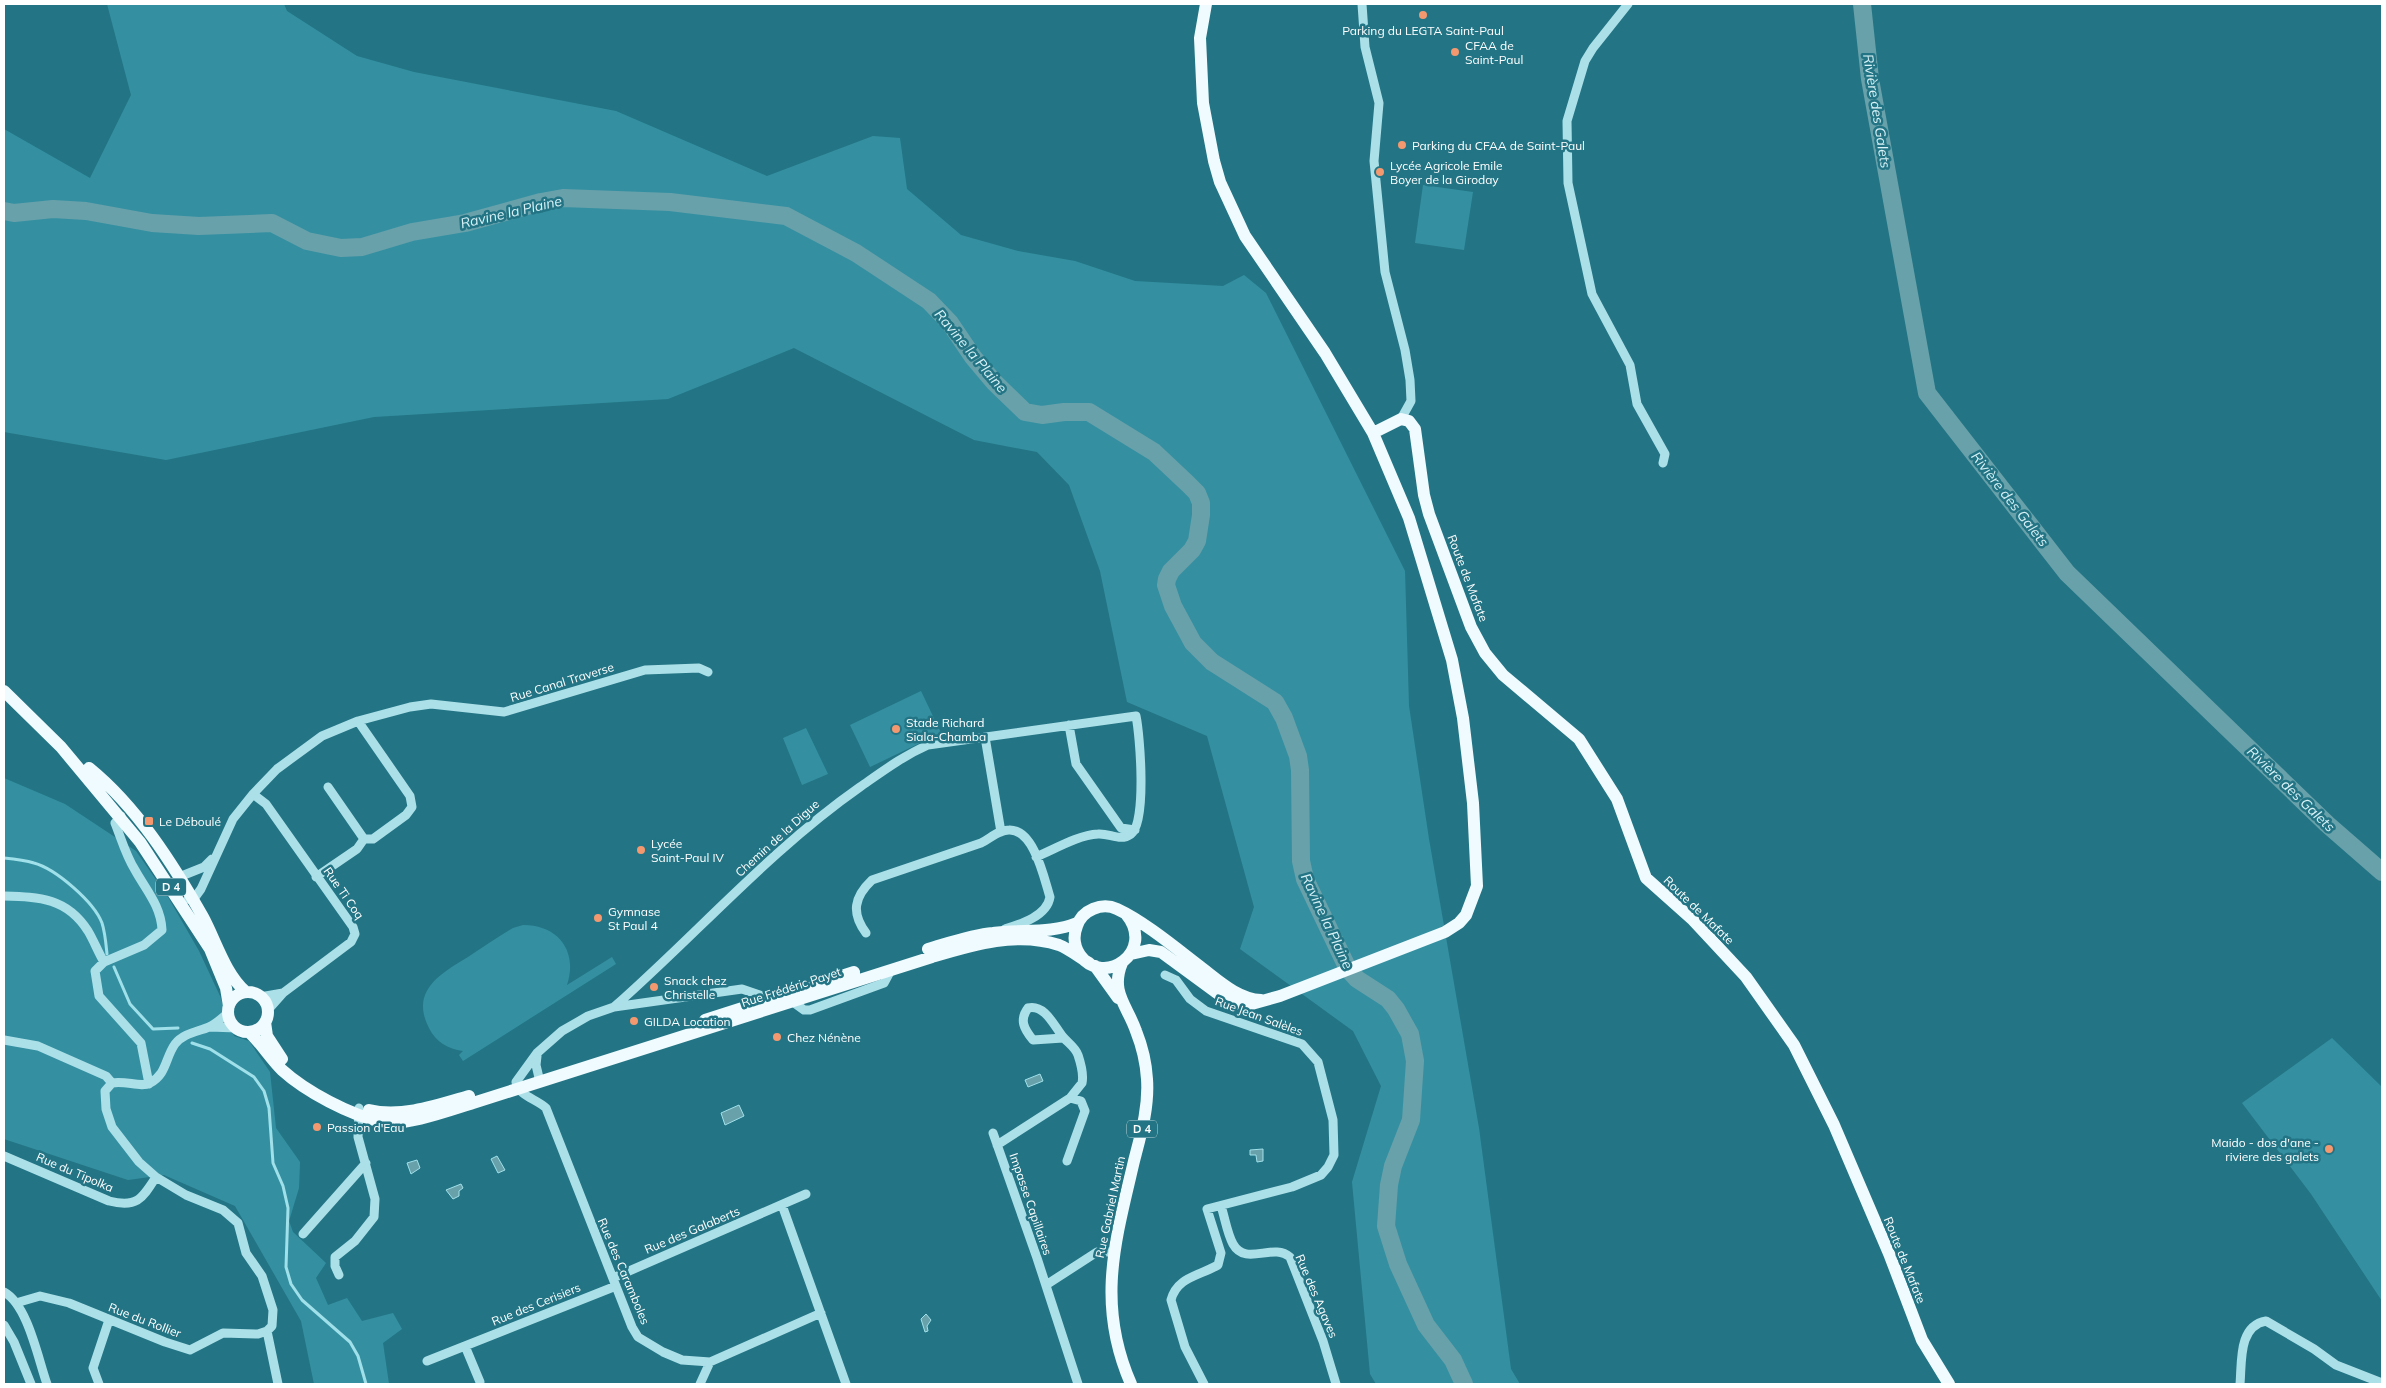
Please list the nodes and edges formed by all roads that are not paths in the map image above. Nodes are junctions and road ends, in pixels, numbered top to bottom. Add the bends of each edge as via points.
1 (1206, 4) edge
2 (1362, 4) edge
3 (1628, 4) edge
4 (1401, 419) junction
5 (1373, 433) junction
6 (1663, 463) dead end
7 (708, 672) dead end
8 (4, 691) edge
9 (358, 721) junction
10 (1068, 726) junction
11 (985, 737) junction
12 (62, 747) junction
13 (328, 787) dead end
14 (253, 794) junction
15 (121, 816) junction
16 (1121, 828) junction
17 (1136, 830) junction
18 (1001, 832) junction
19 (1119, 838) junction
20 (364, 839) junction
21 (214, 857) junction
22 (1036, 857) junction
23 (179, 877) junction
24 (316, 877) junction
25 (4, 896) edge
26 (177, 896) junction
27 (193, 900) junction
28 (1126, 914) junction
29 (1077, 923) junction
30 (866, 933) dead end
31 (993, 933) junction
32 (1172, 945) junction
33 (1126, 959) junction
34 (104, 962) junction
35 (1092, 964) junction
36 (1180, 965) junction
37 (1165, 975) dead end
38 (1176, 980) junction
39 (246, 992) junction
40 (283, 993) junction
41 (260, 997) junction
42 (1265, 1001) junction
43 (774, 1003) junction
44 (614, 1007) junction
45 (1125, 1008) junction
46 (228, 1009) junction
47 (266, 1017) junction
48 (210, 1027) junction
49 (236, 1028) junction
50 (249, 1032) junction
51 (1064, 1038) junction
52 (4, 1040) edge
53 (537, 1053) junction
54 (539, 1078) junction
55 (112, 1083) junction
56 (149, 1084) junction
57 (517, 1086) junction
58 (1070, 1098) junction
59 (358, 1110) junction
60 (993, 1133) dead end
61 (997, 1145) junction
62 (4, 1156) edge
63 (1067, 1161) dead end
64 (366, 1163) junction
65 (156, 1177) junction
66 (806, 1194) dead end
67 (782, 1205) junction
68 (1221, 1206) junction
69 (302, 1234) dead end
70 (1113, 1252) junction
71 (339, 1275) dead end
72 (615, 1282) junction
73 (1046, 1284) junction
74 (4, 1292) edge
75 (16, 1303) junction
76 (821, 1313) junction
77 (109, 1320) junction
78 (4, 1325) edge
79 (267, 1332) junction
80 (465, 1346) junction
81 (427, 1361) dead end
82 (710, 1362) junction
83 (480, 1382) dead end
84 (2382, 1383) edge
85 (31, 1384) edge
86 (48, 1384) edge
87 (99, 1384) edge
88 (278, 1384) edge
89 (700, 1384) edge
90 (846, 1384) edge
91 (1078, 1384) edge
92 (1131, 1384) edge
93 (1204, 1384) edge
94 (1336, 1384) edge
95 (1949, 1384) edge
96 (2240, 1384) edge

1 - 5 main road via 1200,38 1203,103 1214,161 1230,207 1245,236 1325,353
2 - 4 street via 1365,47 1379,103 1374,161 1383,263 1410,380 1411,401
3 - 6 street via 1585,61 1567,121 1568,183 1592,294 1630,365 1637,404 1665,454
4 - 5 main road
4 - 95 main road, Route de Mafate via 1409,421 1415,430 1424,495 1471,627 1485,653 1503,675 1579,739 1617,799 1646,878 1692,920 1746,977 1794,1045 1834,1125 1922,1340
5 - 42 main road via 1409,518 1452,660 1473,803 1477,886 1463,919 1445,932
7 - 9 street, Rue Canal Traverse via 699,668 645,670 504,712 431,704
8 - 12 main road, D 4
9 - 14 street, Rue Canal Traverse via 322,736 294,755
9 - 20 street via 412,802 406,815 372,839
10 - 11 street, Chemin de la Digue
10 - 16 street via 1076,764
10 - 17 street, Chemin de la Digue via 1136,716 1140,792
11 - 18 street
11 - 44 street, Chemin de la Digue via 928,745 907,754 832,807 795,837
12 - 15 main road, D 4
12 - 23 main road, D 4 via 96,774 138,819
13 - 20 street
14 - 21 street, Rue Canal Traverse via 233,820
14 - 24 street, Rue Ti Coq via 266,804
15 - 26 main road, D 4
15 - 34 street via 115,823 117,829 134,869 153,898 162,920 162,930 144,945
16 - 17 street
16 - 19 street
17 - 19 street
18 - 22 street via 1010,830 1025,835
18 - 30 street via 981,843 872,880 862,892 857,906 858,922
19 - 22 street via 1100,834 1089,836
20 - 24 street via 357,849
21 - 23 street, Rue Canal Traverse via 204,867
21 - 27 street, Rue Canal Traverse
22 - 31 street via 1050,897 1049,904 1033,918
23 - 26 street
23 - 27 main road, D 4
24 - 40 street, Rue Ti Coq via 352,927 355,938
25 - 34 street via 53,901 70,911 89,933
26 - 27 street
26 - 46 main road, D 4 via 218,966 226,988
27 - 39 main road, D 4 via 236,984
28 - 29 main road via 1116,908 1094,908
28 - 32 main road
28 - 33 main road via 1136,934 1136,945
29 - 31 main road, Rue Frédéric Payet / D 4 via 1055,931
29 - 35 main road via 1075,945 1080,956
31 - 43 main road, Rue Frédéric Payet / D 4 via 948,943
32 - 36 street
32 - 42 main road via 1233,990
33 - 35 main road via 1111,967
33 - 36 main road via 1155,950
33 - 45 main road, Rue Gabriel Martin / D 4 via 1117,984
34 - 56 street via 95,971 99,996 141,1043
35 - 43 main road, Rue Frédéric Payet / D 4 via 1059,945 1019,940 983,943 793,1002
35 - 45 main road, Rue Gabriel Martin / D 4
36 - 38 street
36 - 42 main road via 1235,1003 1248,1005
37 - 38 street
38 - 68 street, Rue Jean Salèles via 1190,999 1206,1010 1302,1044 1318,1062 1333,1120 1334,1155 1321,1175 1292,1187
39 - 41 main road
39 - 46 main road via 236,996
40 - 41 street, Rue Ti Coq
40 - 47 street, Rue Ti Coq
41 - 47 main road, D 4
43 - 44 street, Chemin de la Digue via 742,989
43 - 54 main road, Rue Frédéric Payet / D 4
44 - 53 street, Chemin de la Digue via 575,1023
45 - 70 main road, Rue Gabriel Martin / D 4 via 1144,1056 1147,1102
46 - 48 street
46 - 49 main road, D 4
47 - 50 main road
47 - 59 main road, D 4 via 267,1036 286,1065 300,1078
48 - 49 street
48 - 56 street via 188,1033 176,1043 162,1075
49 - 50 main road
50 - 59 main road, D 4 via 295,1080 327,1101
51 - 51 street via 1040,1009 1028,1008 1023,1026 1033,1040
51 - 58 street via 1077,1054 1083,1076 1079,1089
52 - 55 street via 38,1046 106,1076
53 - 54 street
53 - 57 street, Chemin de la Digue
54 - 57 main road, Rue Frédéric Payet / D 4
55 - 56 street via 123,1080
55 - 65 street via 105,1091 112,1127 139,1162
57 - 59 main road, Rue Frédéric Payet / D 4 via 405,1111
57 - 72 street, Rue des Caramboles via 546,1108
58 - 61 street
58 - 63 street via 1081,1101 1085,1111
59 - 64 street via 358,1137
60 - 61 street, Impasse Capillaires
61 - 73 street, Impasse Capillaires
62 - 65 street, Rue du Tipolka via 124,1205 143,1196
64 - 69 street
64 - 71 street via 375,1199 374,1218 336,1257
65 - 79 street via 186,1195 223,1210 238,1223 246,1253 262,1276 273,1310 272,1326
66 - 67 street, Rue des Galaberts
67 - 72 street, Rue des Galaberts
67 - 76 street
68 - 93 street, Rue Jean Salèles via 1207,1209 1221,1253 1218,1265 1184,1280 1170,1300 1185,1347
68 - 94 street, Rue des Agaves via 1233,1243 1240,1252 1248,1255 1278,1250 1290,1257 1324,1341
70 - 73 street via 1097,1252
70 - 92 main road, Rue Gabriel Martin / D 4 via 1111,1293 1114,1332
72 - 80 street, Rue des Cerisiers
72 - 82 street, Rue des Caramboles via 638,1337 682,1360
73 - 91 street, Impasse Capillaires
74 - 75 street
75 - 77 street, Rue du Rollier via 40,1296 69,1303
75 - 86 street via 30,1330
76 - 82 street, Rue des Caramboles
76 - 90 street
77 - 79 street, Rue du Rollier via 190,1350 224,1333
77 - 87 street via 93,1368
78 - 85 street
79 - 88 street
80 - 81 street, Rue des Cerisiers
80 - 83 street
82 - 89 street
84 - 96 street via 2336,1366 2266,1321 2256,1322 2247,1332

